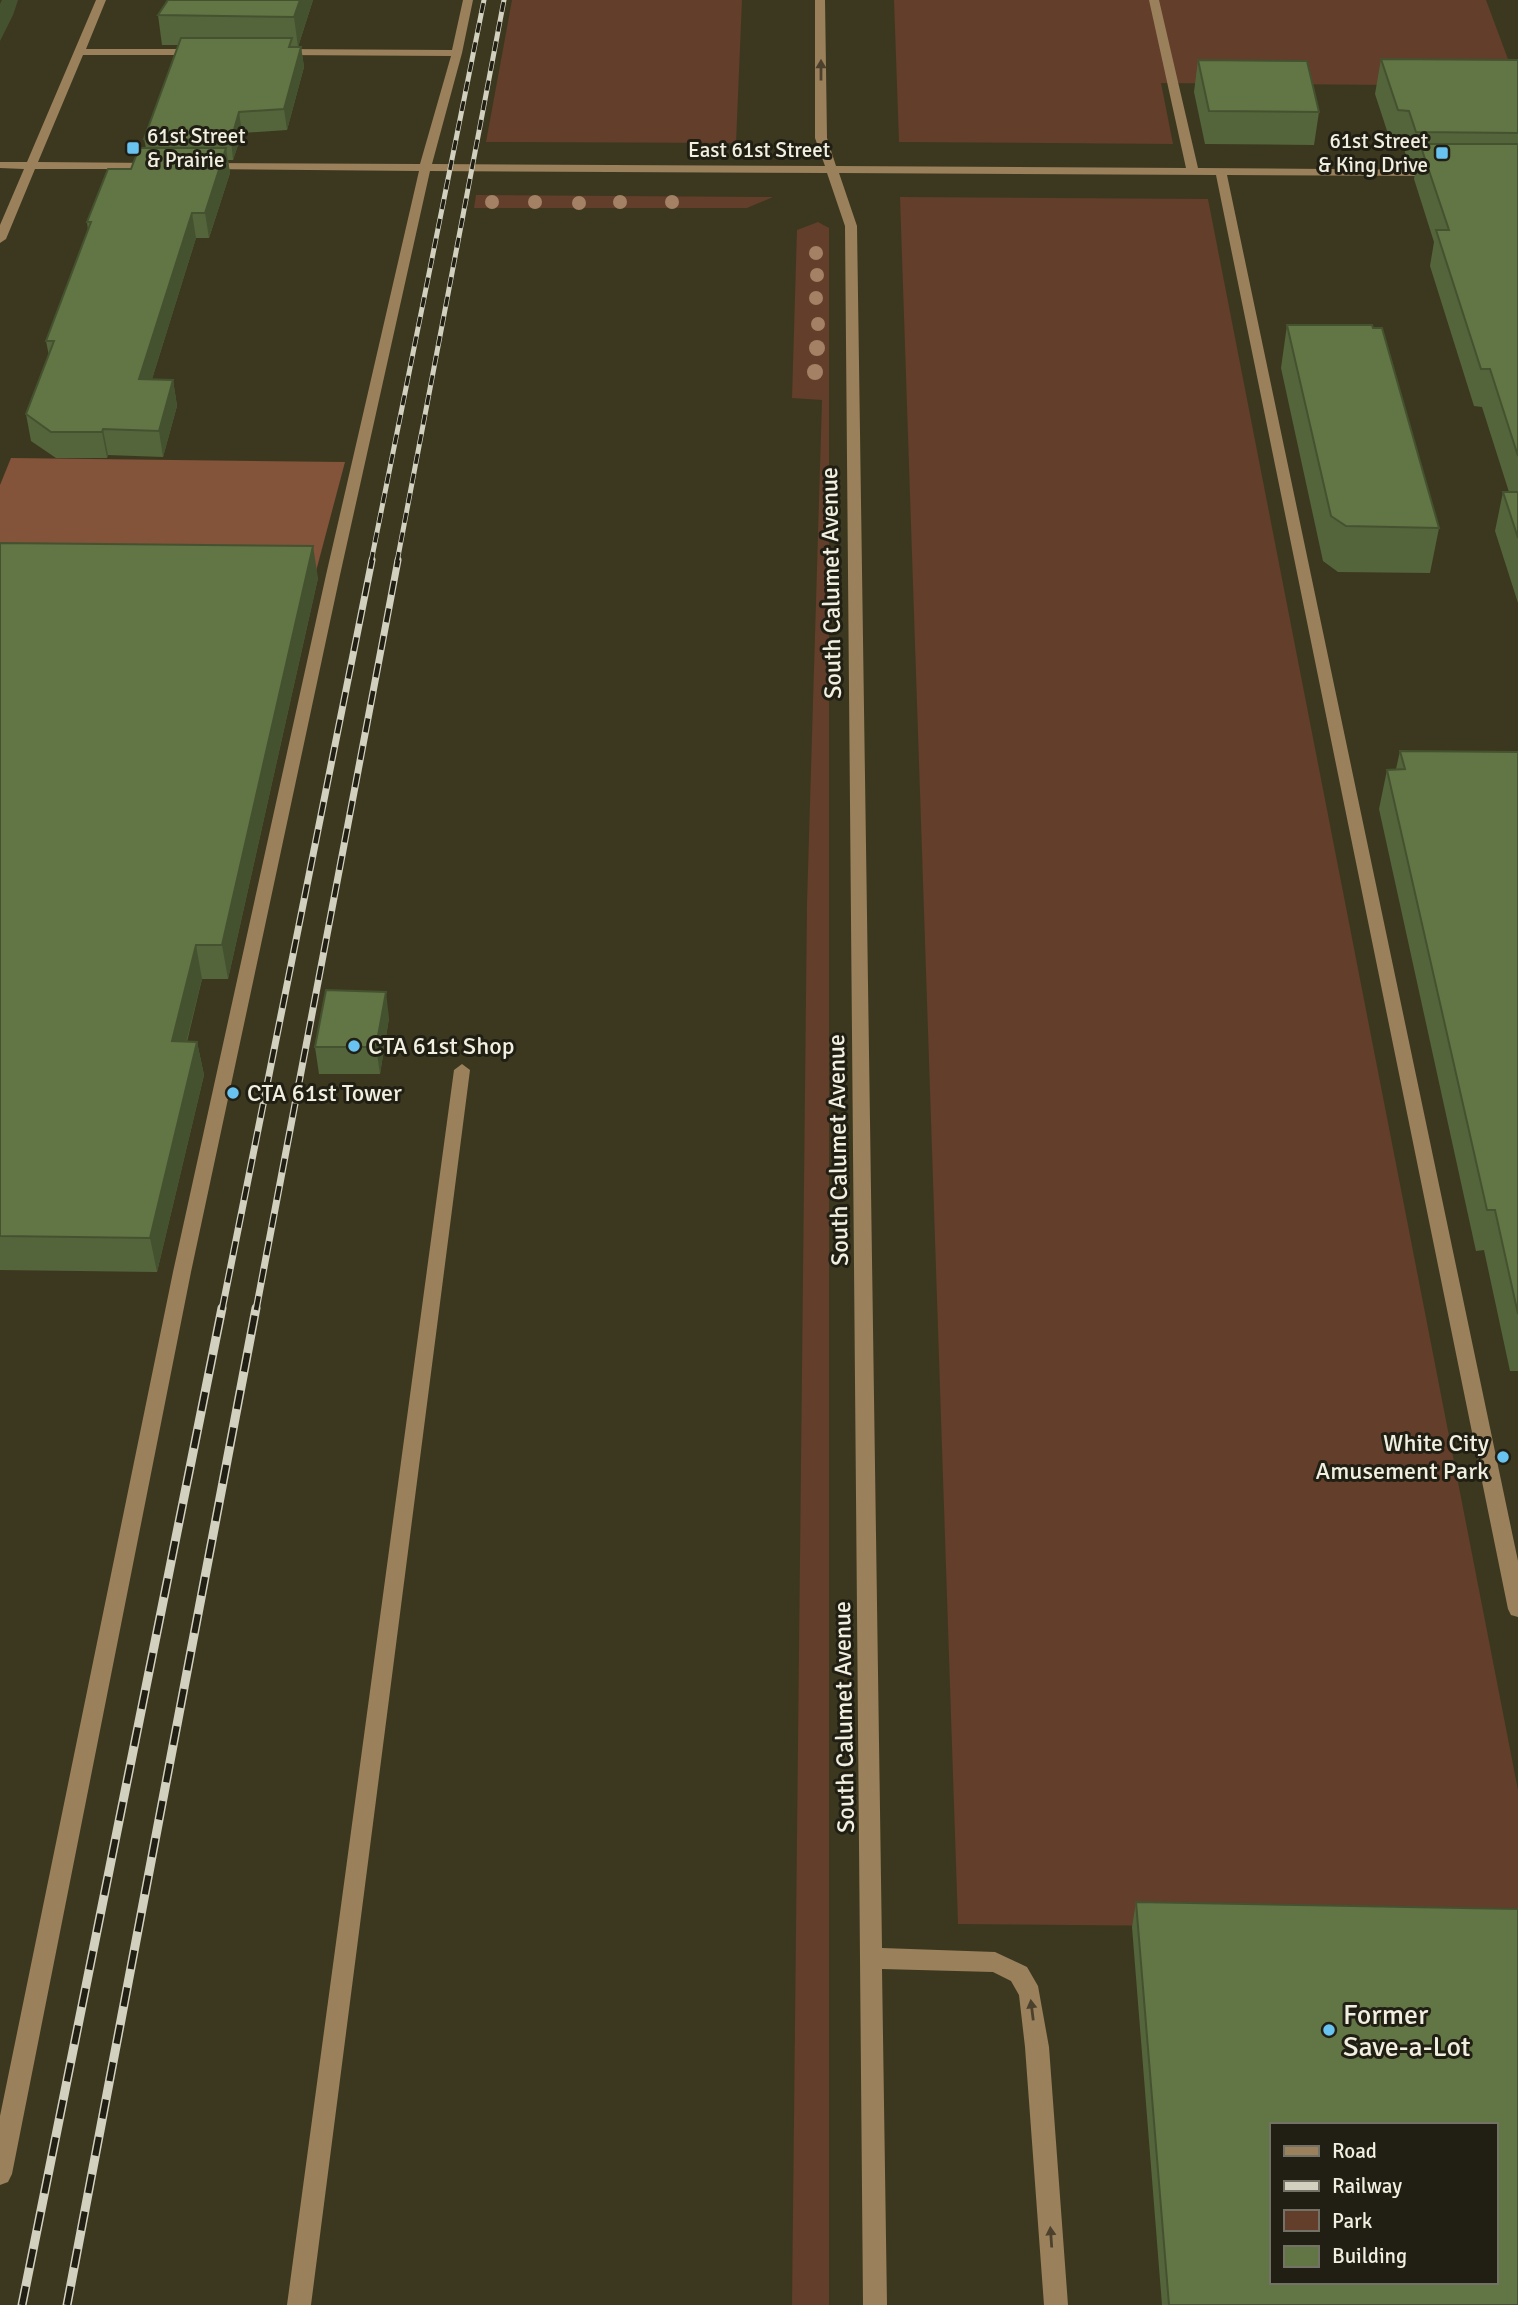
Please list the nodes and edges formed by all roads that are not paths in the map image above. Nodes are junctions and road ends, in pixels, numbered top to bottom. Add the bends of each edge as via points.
1 (101, 0) edge
2 (468, 0) edge
3 (820, 0) edge
4 (1154, 0) edge
5 (79, 52) junction
6 (210, 52) edge
7 (265, 52) edge
8 (457, 53) junction
9 (0, 164) edge
10 (32, 165) junction
11 (164, 166) edge
12 (192, 166) edge
13 (426, 167) junction
14 (831, 170) junction
15 (1193, 172) junction
16 (1221, 172) junction
17 (1450, 173) edge
18 (0, 239) edge
19 (462, 1070) dead end
20 (1518, 1609) edge
21 (871, 1958) junction
22 (0, 2174) edge
23 (299, 2305) edge
24 (875, 2305) edge
25 (1056, 2305) edge

1 - 5 street
2 - 8 street
14 -> 3 street, South Calumet Avenue via 821,138
4 - 15 street
5 - 6 street
5 - 10 street
7 - 8 street
8 - 13 street
9 - 10 street
10 - 11 street
10 - 18 street
12 - 13 street, East 61st Street
13 - 14 street, East 61st Street
13 - 22 street via 182,1272
14 - 15 street, East 61st Street
14 - 21 street, South Calumet Avenue via 852,226
15 - 16 street, East 61st Street
16 - 17 street, East 61st Street
16 - 20 street
19 - 23 street
21 - 24 street, South Calumet Avenue
25 -> 21 street via 1030,1993 1018,1974 995,1962

